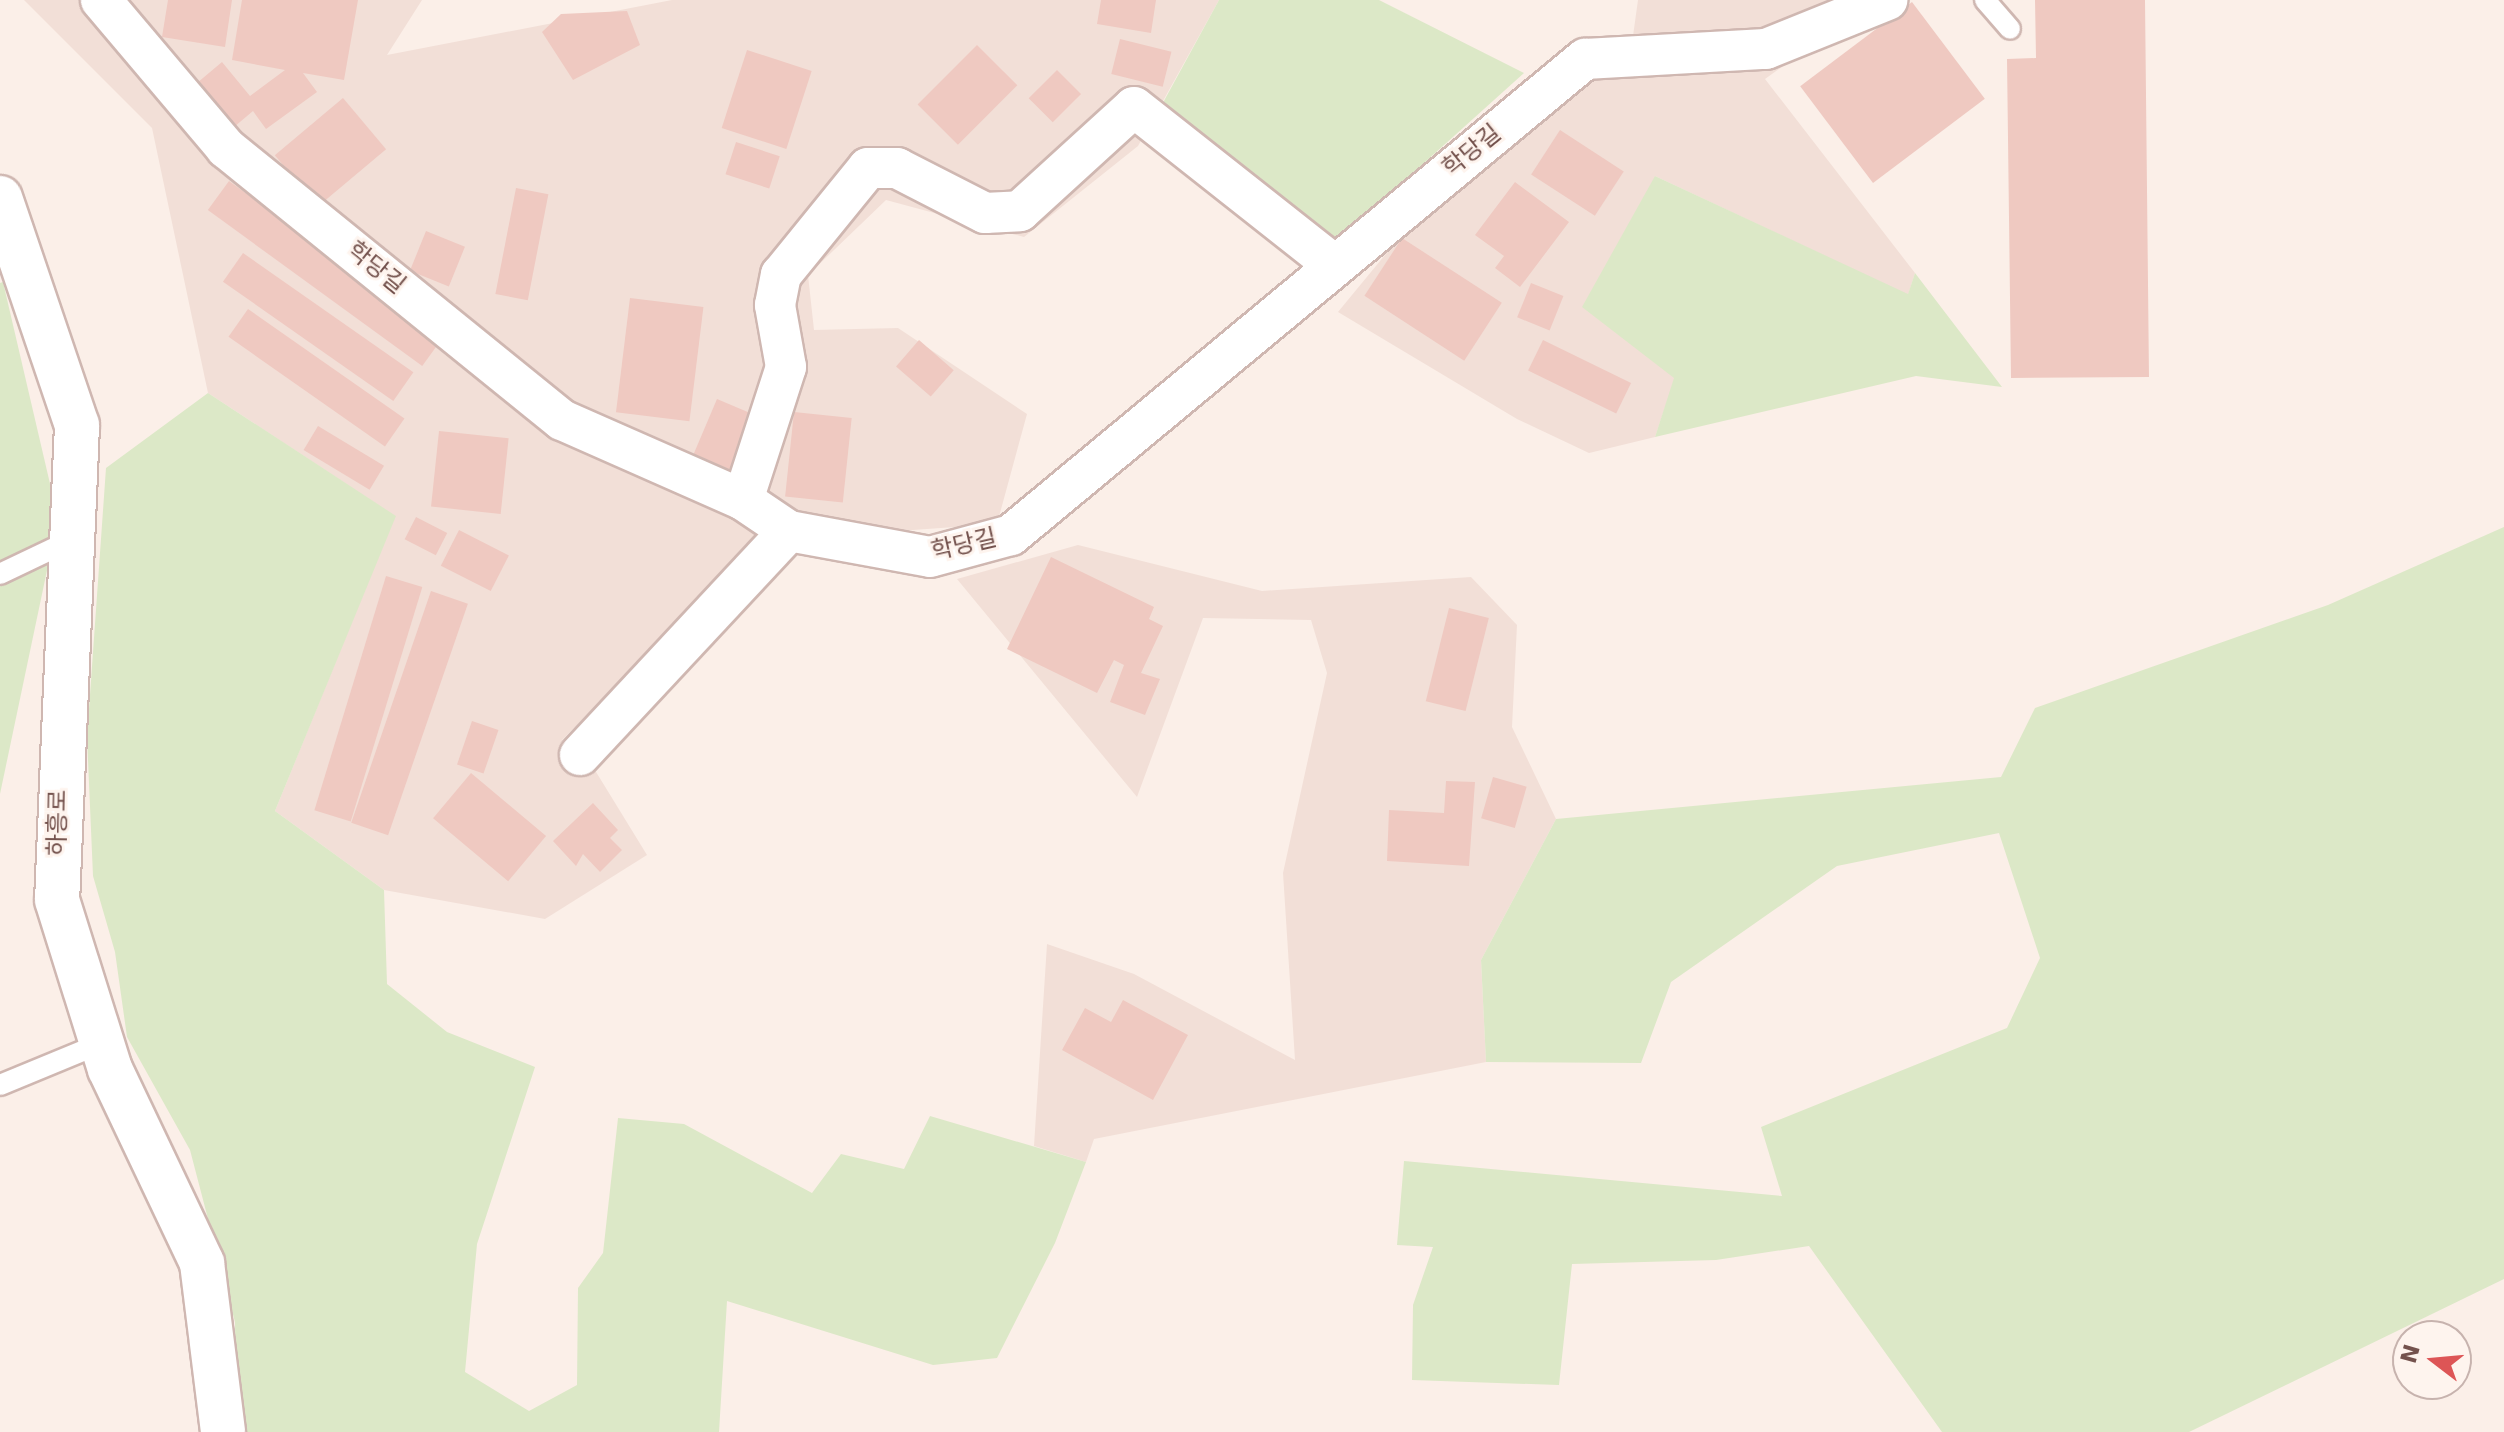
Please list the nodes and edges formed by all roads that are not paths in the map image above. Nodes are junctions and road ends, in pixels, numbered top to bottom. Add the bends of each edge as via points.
1 (101, 0) edge
2 (1887, 0) edge
3 (1985, 0) edge
4 (2010, 29) dead end
5 (0, 198) edge
6 (11, 261) edge
7 (1333, 264) junction
8 (743, 500) junction
9 (789, 531) junction
10 (73, 539) junction
11 (0, 574) edge
12 (580, 755) dead end
13 (102, 1043) junction
14 (0, 1085) edge
15 (223, 1432) edge

1 - 8 street, 학당길 via 226,148 562,420
2 - 7 street, 학당길 via 1766,49 1585,59
3 - 4 lane
5 - 6 street, 하흥로
6 - 10 street, 하흥로 via 77,425
7 - 8 street via 1134,107 1020,211 985,213 897,168 868,168 781,275 775,305 786,367
7 - 9 street, 학당길 via 1011,535 930,557
8 - 9 street, 학당길
9 - 12 street
10 - 11 lane
10 - 13 street, 하흥로 via 57,900
13 - 14 lane
13 - 15 street, 하흥로 via 202,1263

